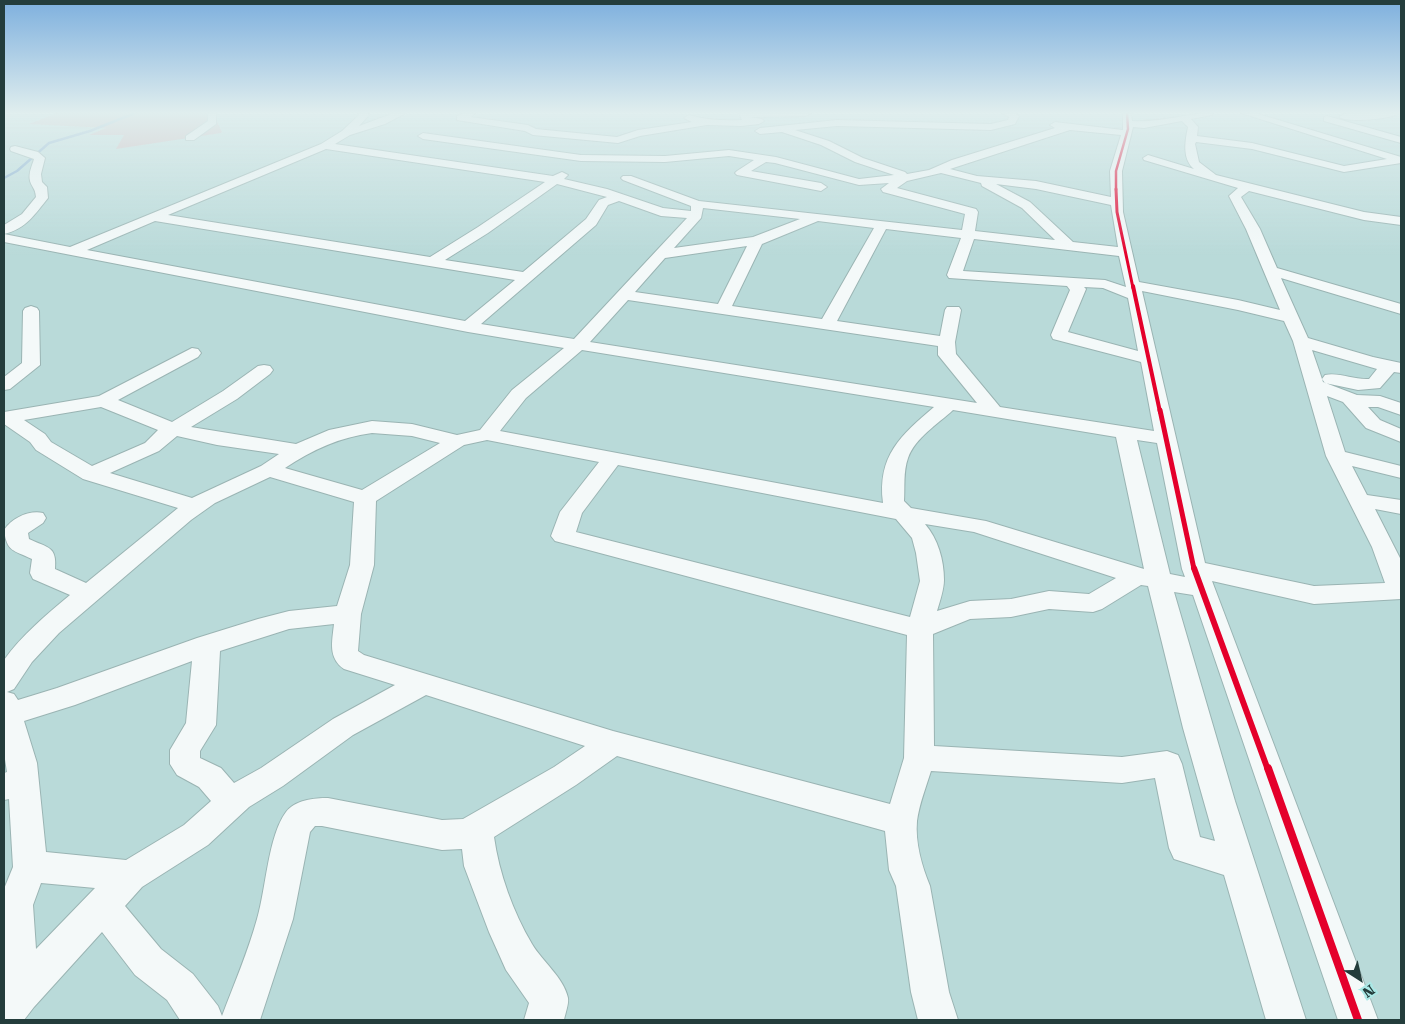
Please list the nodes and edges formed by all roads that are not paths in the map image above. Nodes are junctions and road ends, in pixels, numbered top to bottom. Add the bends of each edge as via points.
1 (39, 161) edge
2 (289, 161) edge
3 (426, 161) edge
4 (574, 161) edge
5 (681, 161) edge
6 (761, 161) edge
7 (776, 161) edge
8 (801, 161) edge
9 (862, 161) edge
10 (963, 161) edge
11 (1118, 161) edge
12 (1157, 161) edge
13 (1194, 161) edge
14 (1311, 161) edge
15 (1396, 161) edge
16 (691, 163) junction
17 (938, 169) junction
18 (812, 170) junction
19 (672, 171) dead end
20 (646, 173) dead end
21 (741, 173) junction
22 (907, 177) junction
23 (627, 178) junction
24 (1212, 178) junction
25 (777, 179) junction
26 (977, 179) junction
27 (557, 180) junction
28 (859, 182) junction
29 (748, 187) dead end
30 (1247, 187) junction
31 (590, 190) junction
32 (881, 191) junction
33 (835, 192) dead end
34 (739, 196) dead end
35 (1235, 196) junction
36 (617, 198) junction
37 (1116, 202) junction
38 (730, 207) junction
39 (697, 209) junction
40 (154, 217) junction
41 (818, 217) junction
42 (1401, 221) edge
43 (882, 225) junction
44 (4, 230) edge
45 (968, 236) junction
46 (4, 238) edge
47 (756, 241) junction
48 (1069, 246) junction
49 (74, 250) junction
50 (1125, 252) junction
51 (663, 254) junction
52 (432, 262) junction
53 (1273, 271) junction
54 (526, 278) junction
55 (1071, 282) junction
56 (1134, 290) junction
57 (624, 295) junction
58 (723, 309) junction
59 (1401, 309) edge
60 (953, 310) dead end
61 (31, 312) dead end
62 (1292, 318) junction
63 (827, 324) junction
64 (468, 327) junction
65 (1301, 341) junction
66 (947, 342) junction
67 (579, 344) junction
68 (192, 353) dead end
69 (1150, 359) junction
70 (1396, 366) edge
71 (264, 370) dead end
72 (1311, 379) junction
73 (4, 385) edge
74 (1354, 400) junction
75 (103, 401) junction
76 (950, 403) junction
77 (1401, 409) edge
78 (993, 410) junction
79 (9, 424) edge
80 (174, 428) junction
81 (1125, 431) junction
82 (487, 434) junction
83 (1401, 436) edge
84 (1167, 438) junction
85 (457, 441) junction
86 (296, 450) junction
87 (1336, 456) junction
88 (614, 458) junction
89 (268, 470) junction
90 (1401, 472) edge
91 (91, 474) junction
92 (365, 498) junction
93 (1358, 500) junction
94 (196, 506) junction
95 (1401, 507) edge
96 (905, 514) junction
97 (35, 518) dead end
98 (1395, 563) edge
99 (1147, 578) junction
100 (1199, 579) junction
101 (1401, 590) edge
102 (89, 594) junction
103 (348, 614) junction
104 (920, 629) junction
105 (207, 645) junction
106 (424, 682) junction
107 (5, 703) edge
108 (613, 743) junction
109 (919, 758) junction
110 (14, 783) edge
111 (231, 803) junction
112 (901, 821) junction
113 (476, 830) junction
114 (1238, 864) junction
115 (30, 867) junction
116 (130, 876) junction
117 (101, 906) junction
118 (12, 1004) edge
119 (204, 1020) edge
120 (240, 1020) edge
121 (544, 1020) edge
122 (938, 1020) edge
123 (1286, 1020) edge
124 (1358, 1020) edge

1 - 44 street via 35,174 42,198 34,210
2 - 40 street
3 - 27 street
4 - 27 street via 565,164 566,171
5 - 16 street
6 - 21 street
7 - 18 street
8 - 18 street
9 - 22 street
10 - 17 street
11 - 37 street
12 - 24 street
13 - 24 street
14 - 15 street via 1344,169
16 - 19 street
16 - 21 street
17 - 22 street
17 - 26 street
18 - 25 street via 803,176
18 - 28 street
20 - 23 street
21 - 25 street
22 - 28 street
22 - 32 street
23 - 31 street
23 - 39 street
24 - 30 street
24 - 35 street
25 - 29 street
25 - 33 street
26 - 37 street via 1036,185
26 - 48 street via 1026,205
27 - 31 street
27 - 52 street
28 - 32 street
30 - 35 street
30 - 42 street via 1364,216
31 - 36 street
32 - 45 street via 972,212
34 - 38 street
35 - 53 street
36 - 39 street via 668,214
36 - 54 street via 603,203 591,222
37 - 50 street
38 - 39 street
38 - 41 street
39 - 51 street
40 - 49 street
40 - 52 street
41 - 43 street
41 - 47 street
43 - 45 street
43 - 63 street
45 - 48 street
45 - 55 street via 954,275
46 - 49 street
47 - 51 street
47 - 58 street
48 - 50 street
49 - 64 street
50 - 56 street
51 - 57 street
52 - 54 street
53 - 59 street
53 - 62 street
54 - 64 street
55 - 56 street
55 - 69 street via 1078,289 1059,335
56 - 62 street
56 - 69 street
57 - 58 street
57 - 67 street
58 - 63 street
60 - 66 street
61 - 73 street via 31,365
62 - 65 street
63 - 66 street
64 - 67 street
65 - 70 street via 1370,362
65 - 72 street
66 - 78 street via 947,355
67 - 76 street
67 - 82 street via 519,394
68 - 75 street
69 - 84 street
70 - 72 street via 1374,384 1366,386
71 - 80 street via 230,395
72 - 74 street
72 - 87 street
74 - 77 street via 1380,402
74 - 83 street via 1373,424
75 - 79 street
75 - 80 street via 142,419
76 - 78 street
76 - 96 street via 899,453 893,502
78 - 81 street
79 - 91 street via 38,438 43,446
80 - 86 street via 211,438
80 - 91 street via 152,448
81 - 84 street
81 - 99 street via 1143,522
82 - 85 street
82 - 88 street
84 - 100 street
85 - 86 street via 410,429 364,427 338,433
85 - 92 street
86 - 89 street
87 - 90 street
87 - 93 street
88 - 96 street
88 - 104 street via 571,512 563,536
89 - 92 street
89 - 94 street via 206,498
91 - 94 street
92 - 103 street via 362,564
93 - 95 street
93 - 98 street
94 - 102 street
96 - 99 street via 978,526
96 - 104 street via 923,536 932,581
97 - 102 street via 16,530 18,543 44,556 42,573
98 - 101 street
99 - 100 street
99 - 104 street via 1092,603 1049,600 1011,608 970,610
99 - 114 street
100 - 101 street via 1314,595
100 - 124 street
102 - 107 street via 50,626 22,656
103 - 105 street via 289,620
103 - 106 street via 344,650 348,658
104 - 109 street
105 - 107 street via 79,692
105 - 111 street via 201,725 185,750 185,764 211,778
106 - 108 street via 536,721
106 - 111 street via 343,727
107 - 110 street via 20,751
108 - 112 street
108 - 113 street
109 - 112 street
109 - 114 street via 1122,770 1167,764 1186,848
110 - 115 street
111 - 116 street via 196,835
112 - 122 street via 906,870 913,886 930,992
113 - 120 street via 442,835 328,812 315,811 303,815 296,823 276,919
113 - 121 street via 481,866 502,920 519,956 549,999
114 - 123 street
115 - 116 street
115 - 118 street via 15,905
116 - 117 street
117 - 118 street
117 - 119 street via 148,962 180,987

